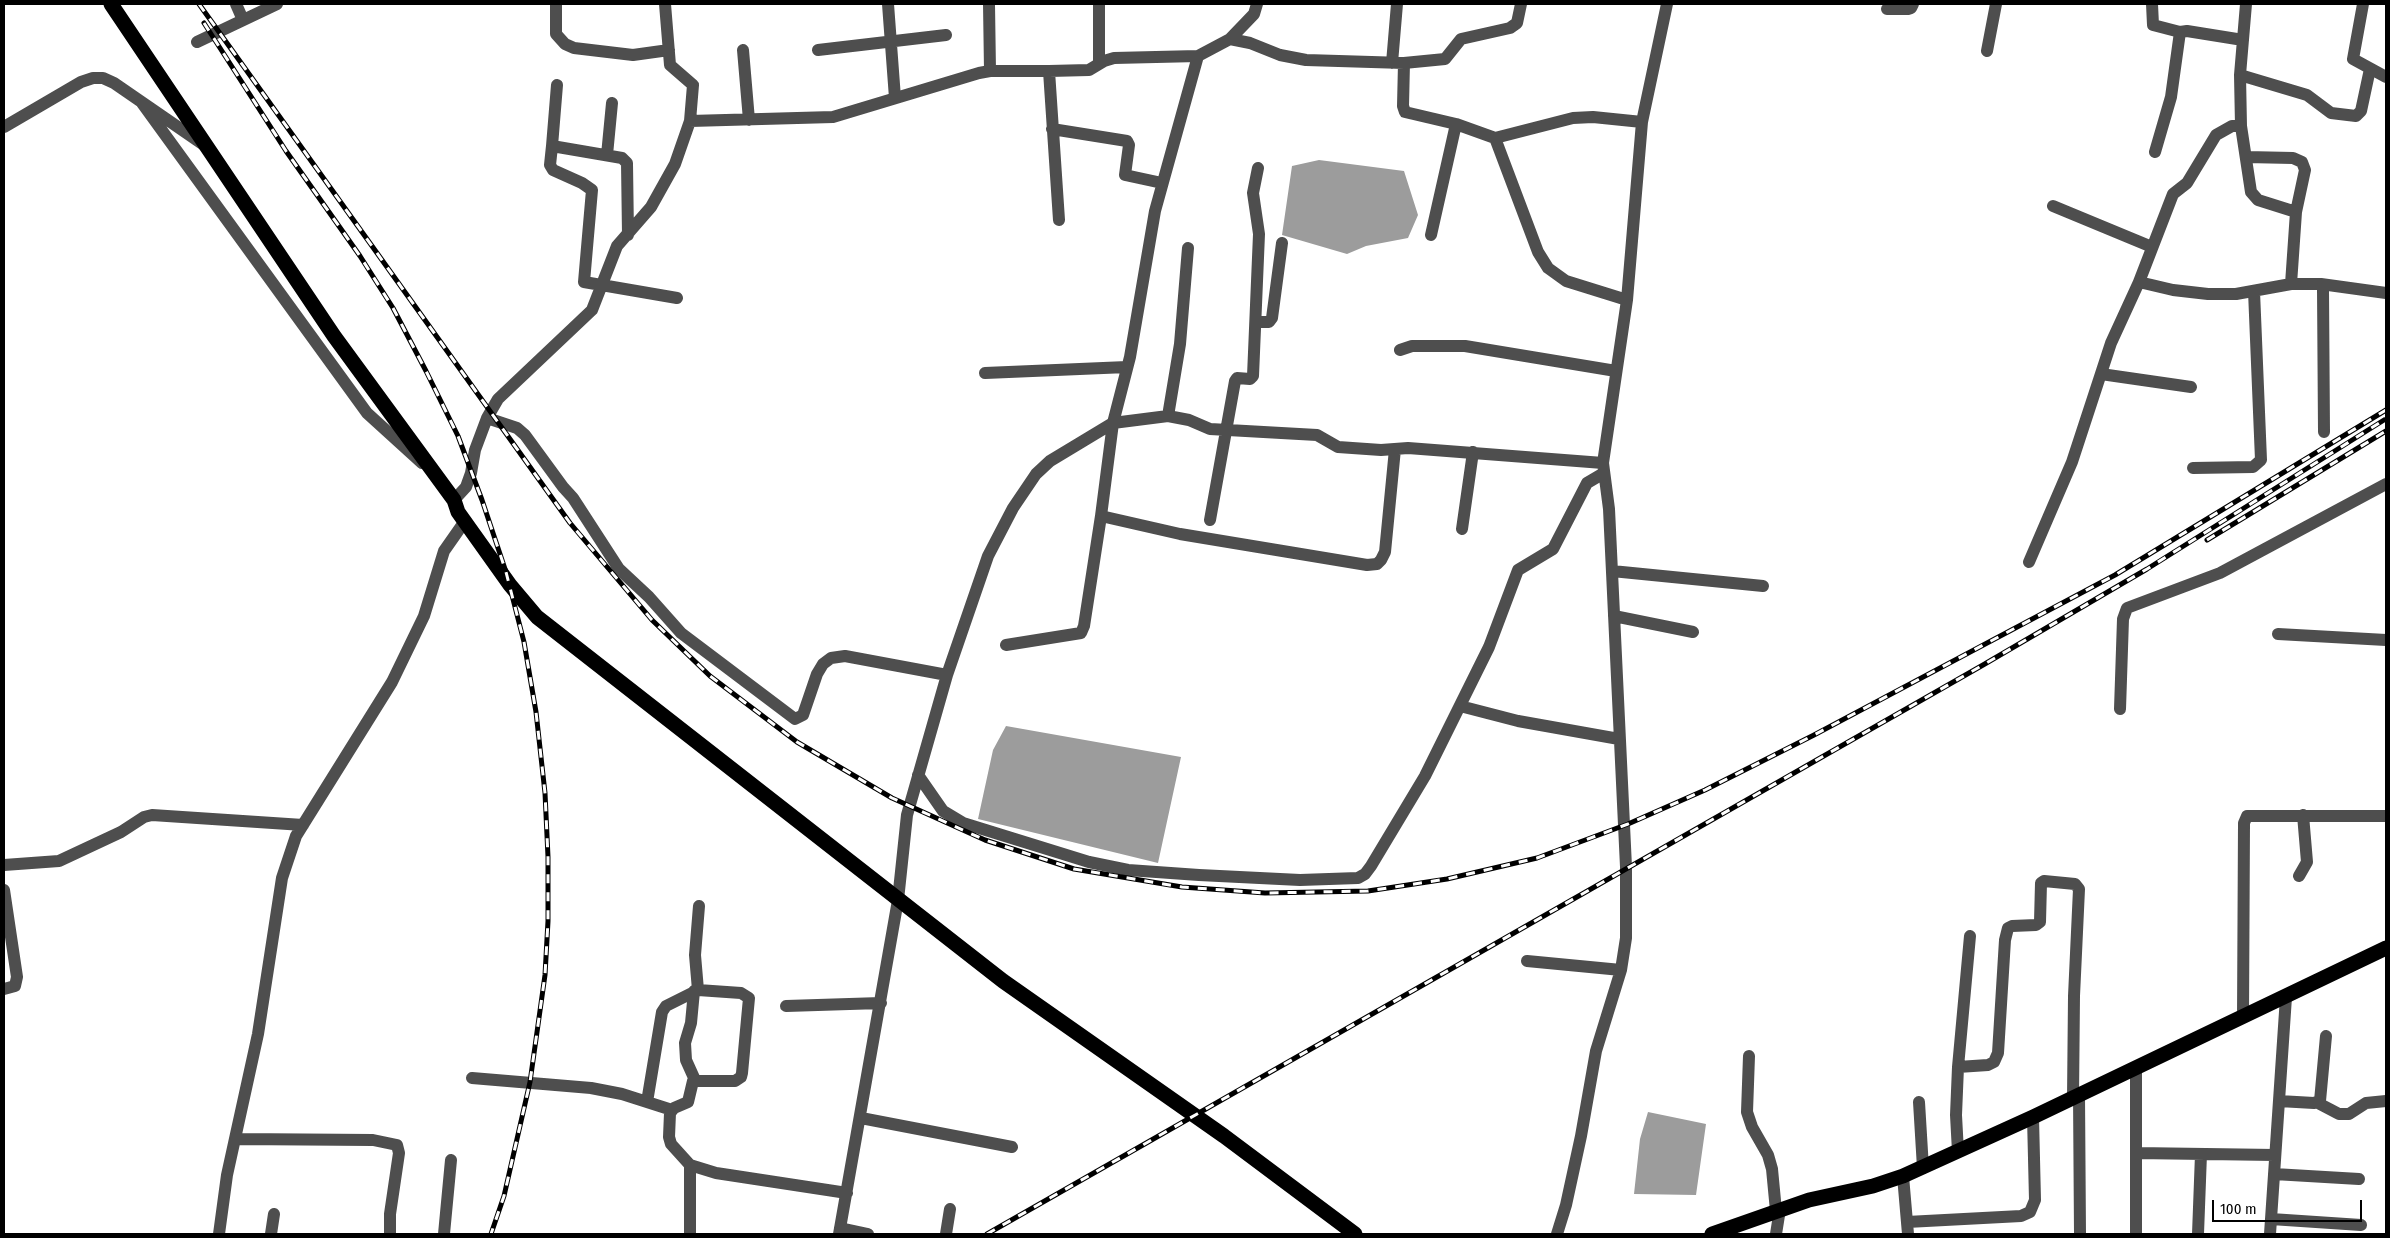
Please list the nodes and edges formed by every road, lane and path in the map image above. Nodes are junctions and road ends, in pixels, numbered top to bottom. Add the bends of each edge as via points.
1 (111, 4) edge
2 (236, 4) edge
3 (276, 4) edge
4 (556, 4) edge
5 (664, 4) edge
6 (888, 4) edge
7 (989, 4) edge
8 (1099, 4) edge
9 (1257, 4) edge
10 (1397, 4) edge
11 (1521, 4) edge
12 (1667, 4) edge
13 (1912, 4) edge
14 (1996, 4) edge
15 (2152, 4) edge
16 (2246, 4) edge
17 (2363, 4) edge
18 (1887, 9) dead end
19 (243, 20) junction
20 (2180, 32) junction
21 (946, 35) dead end
22 (1230, 40) junction
23 (2243, 40) junction
24 (891, 41) junction
25 (197, 42) dead end
26 (668, 50) junction
27 (743, 50) dead end
28 (818, 50) dead end
29 (1986, 51) dead end
30 (1198, 56) junction
31 (1398, 63) junction
32 (1100, 64) junction
33 (2370, 69) junction
34 (990, 71) junction
35 (1049, 72) junction
36 (2240, 75) junction
37 (2386, 77) edge
38 (557, 85) dead end
39 (895, 98) junction
40 (142, 103) junction
41 (612, 103) dead end
42 (748, 120) junction
43 (690, 121) junction
44 (1642, 122) junction
45 (1456, 124) junction
46 (2241, 126) junction
47 (4, 127) edge
48 (1052, 129) junction
49 (1495, 138) junction
50 (552, 146) junction
51 (208, 148) junction
52 (2155, 152) dead end
53 (607, 155) junction
54 (2246, 157) junction
55 (1258, 168) dead end
56 (1162, 183) junction
57 (2053, 206) dead end
58 (2296, 212) junction
59 (1058, 220) dead end
60 (628, 235) junction
61 (1431, 235) dead end
62 (1282, 243) dead end
63 (2152, 247) junction
64 (1188, 248) dead end
65 (2140, 282) junction
66 (603, 284) junction
67 (2291, 284) junction
68 (2320, 284) junction
69 (2254, 291) junction
70 (2386, 293) edge
71 (677, 298) dead end
72 (1626, 300) junction
73 (1256, 322) junction
74 (1400, 350) dead end
75 (1127, 367) junction
76 (1616, 372) junction
77 (985, 373) dead end
78 (2101, 374) junction
79 (2191, 387) dead end
80 (1168, 416) junction
81 (487, 418) junction
82 (1113, 423) junction
83 (1228, 429) junction
84 (2324, 432) dead end
85 (1395, 448) junction
86 (1473, 452) junction
87 (1603, 468) junction
88 (2193, 468) dead end
89 (437, 477) junction
90 (2386, 484) edge
91 (454, 500) junction
92 (1101, 516) junction
93 (1210, 520) dead end
94 (465, 521) junction
95 (1462, 529) dead end
96 (2030, 562) dead end
97 (1612, 571) junction
98 (1763, 586) dead end
99 (1614, 616) junction
100 (1693, 632) dead end
101 (2278, 634) dead end
102 (2386, 640) edge
103 (1006, 645) dead end
104 (947, 675) junction
105 (1460, 706) junction
106 (2120, 709) dead end
107 (1619, 739) junction
108 (918, 775) junction
109 (2303, 815) junction
110 (2386, 816) edge
111 (303, 825) junction
112 (4, 864) edge
113 (2299, 876) dead end
114 (4, 890) edge
115 (898, 900) junction
116 (699, 906) dead end
117 (1970, 936) dead end
118 (2386, 948) edge
119 (1527, 961) dead end
120 (1620, 970) junction
121 (4, 989) edge
122 (696, 991) junction
123 (2286, 997) junction
124 (881, 1003) junction
125 (786, 1006) dead end
126 (2243, 1017) junction
127 (2326, 1036) dead end
128 (1749, 1056) dead end
129 (1958, 1067) junction
130 (2136, 1068) junction
131 (472, 1078) dead end
132 (695, 1080) junction
133 (2076, 1097) junction
134 (2279, 1101) junction
135 (2386, 1101) edge
136 (646, 1102) junction
137 (1919, 1102) dead end
138 (2318, 1103) junction
139 (672, 1110) junction
140 (2033, 1117) junction
141 (861, 1118) junction
142 (235, 1139) junction
143 (1012, 1147) dead end
144 (1958, 1152) junction
145 (2136, 1153) junction
146 (2201, 1154) junction
147 (2275, 1155) junction
148 (451, 1160) dead end
149 (690, 1165) junction
150 (1923, 1168) junction
151 (2274, 1174) junction
152 (1903, 1176) junction
153 (2360, 1179) dead end
154 (847, 1194) junction
155 (950, 1209) dead end
156 (1778, 1210) junction
157 (274, 1214) dead end
158 (2271, 1219) junction
159 (2361, 1225) dead end
160 (1907, 1228) edge
161 (2329, 1229) edge
162 (840, 1231) edge
163 (1728, 1231) edge
164 (219, 1234) edge
165 (271, 1234) edge
166 (390, 1234) edge
167 (444, 1234) edge
168 (690, 1234) edge
169 (868, 1234) edge
170 (946, 1234) edge
171 (1354, 1234) edge
172 (1557, 1234) edge
173 (1712, 1234) edge
174 (1776, 1234) edge
175 (2080, 1234) edge
176 (2136, 1234) edge
177 (2198, 1234) edge
178 (2270, 1234) edge

1 - 51 highway
2 - 19 street
3 - 19 street
4 - 26 street via 556,34 574,48 633,55
5 - 26 street
6 - 24 street
7 - 34 street
8 - 32 street
9 - 22 street via 1254,14
10 - 31 street
11 - 31 street via 1517,24 1510,28 1461,40 1445,59
12 - 44 street
13 - 18 street via 1908,9
14 - 29 street
15 - 20 street via 2153,25
16 - 23 street
17 - 33 street via 2353,59
19 - 25 street
20 - 23 street
20 - 52 street via 2171,97
21 - 24 street
22 - 30 street
22 - 31 street via 1306,60
23 - 36 street
24 - 28 street
24 - 39 street
26 - 43 street via 670,65 693,85
27 - 42 street
30 - 32 street via 1114,58
30 - 56 street
31 - 45 street via 1405,112
32 - 35 street via 1089,70
33 - 36 street via 2361,111 2356,116 2331,113 2307,95
33 - 37 street
34 - 35 street
34 - 39 street
35 - 48 street
36 - 46 street
38 - 50 street
39 - 42 street via 833,117
40 - 47 street via 114,83 92,78
40 - 51 street
40 - 89 street via 367,413
41 - 53 street
42 - 43 street
43 - 60 street via 675,164 659,195
44 - 49 street via 1573,118
44 - 72 street
45 - 49 street
45 - 61 street
46 - 54 street
46 - 63 street via 2232,126 2216,134 2210,142 2187,183 2173,194
48 - 56 street via 1126,141 1129,145 1124,175
48 - 59 street
49 - 72 street via 1538,252 1548,268 1566,281
50 - 53 street
50 - 66 street via 552,170 582,182 592,190 584,280 586,283
51 - 89 highway via 334,336
53 - 60 street via 622,158 627,163
54 - 58 street via 2255,199
54 - 58 street via 2293,158 2302,162 2305,170
55 - 73 street via 1253,193 1259,234
56 - 75 street via 1154,211
57 - 63 street
58 - 67 street
60 - 66 street via 617,246
62 - 73 street via 1272,318 1268,322
63 - 65 street
64 - 80 street via 1180,344
65 - 69 street via 2208,294
65 - 78 street via 2111,343
66 - 71 street
66 - 81 street via 592,310 498,399
67 - 68 street
67 - 69 street
68 - 70 street
68 - 84 street via 2323,289
69 - 88 street via 2260,460 2253,467
72 - 76 street
73 - 83 street via 1253,376 1236,379
74 - 76 street via 1412,346 1465,346
75 - 77 street
75 - 82 street
76 - 87 street
78 - 79 street
78 - 96 street via 2072,462
80 - 82 street
80 - 83 street via 1210,429
81 - 91 street via 466,487
81 - 104 street via 517,428 525,435 573,498 619,569 681,633 795,719 803,715 817,674 831,658 845,656
82 - 92 street
82 - 104 street via 1050,461 1036,474 1013,508 988,556
83 - 85 street via 1317,435 1338,447
83 - 93 street
85 - 86 street
85 - 92 street via 1385,552 1377,564 1180,534
86 - 87 street
86 - 95 street
87 - 97 street
87 - 105 street via 1587,483 1554,549 1518,570 1489,647
89 - 91 highway
90 - 106 street via 2220,573 2127,608 2123,619
91 - 94 highway
92 - 103 street via 1081,633
94 - 111 street via 444,551 424,616 392,682
94 - 115 highway via 537,617
97 - 98 street
97 - 99 street
99 - 100 street
99 - 107 street
101 - 102 street
104 - 108 street
105 - 107 street via 1518,721
105 - 108 street via 1425,776 1371,866 1365,874 1350,880 1199,875 1128,870 1089,862 962,823 943,812
107 - 120 street via 1627,924
108 - 115 street via 907,815
109 - 110 street
109 - 113 street via 2307,862
109 - 126 street via 2247,816 2244,823
111 - 112 street via 152,815 60,860
111 - 142 street via 282,878 258,1034
114 - 121 street via 17,976 15,986
115 - 124 street
115 - 171 highway via 1003,981 1224,1136
116 - 122 street
117 - 129 street
118 - 123 highway
119 - 120 street
120 - 172 street via 1596,1051 1581,1136
122 - 132 street via 685,1043 686,1060
122 - 132 street via 746,994 750,1003 741,1078
122 - 136 street via 666,1006 662,1012
123 - 126 highway
123 - 134 street
124 - 125 street
124 - 141 street
126 - 130 highway
127 - 138 street via 2322,1095
128 - 156 street via 1747,1112 1768,1155
129 - 133 street via 1994,1062 1998,1053 2008,928 2040,922 2041,883 2044,881 2075,884 2079,890 2074,996
129 - 144 street
130 - 133 highway
130 - 145 street
131 - 136 street via 591,1088
132 - 139 street via 688,1102
133 - 140 highway
133 - 175 street
134 - 138 street
134 - 147 street
135 - 138 street via 2366,1104 2353,1113 2339,1114
136 - 139 street
137 - 150 street
139 - 149 street via 669,1137 674,1148
140 - 144 highway
140 - 160 street via 2035,1200 2030,1212 2021,1216
141 - 143 street
141 - 154 street
142 - 164 street
142 - 166 street via 373,1140 397,1146 399,1153
144 - 150 highway
145 - 146 street
145 - 176 street
146 - 147 street
146 - 177 street
147 - 151 street
148 - 167 street
149 - 154 street via 716,1173
149 - 168 street
150 - 152 highway
151 - 153 street
151 - 158 street
152 - 156 highway
152 - 160 street
154 - 162 street
155 - 170 street
156 - 163 highway
156 - 174 street
157 - 165 street
158 - 161 street
158 - 178 street
159 - 161 street
162 - 169 street
163 - 173 highway

